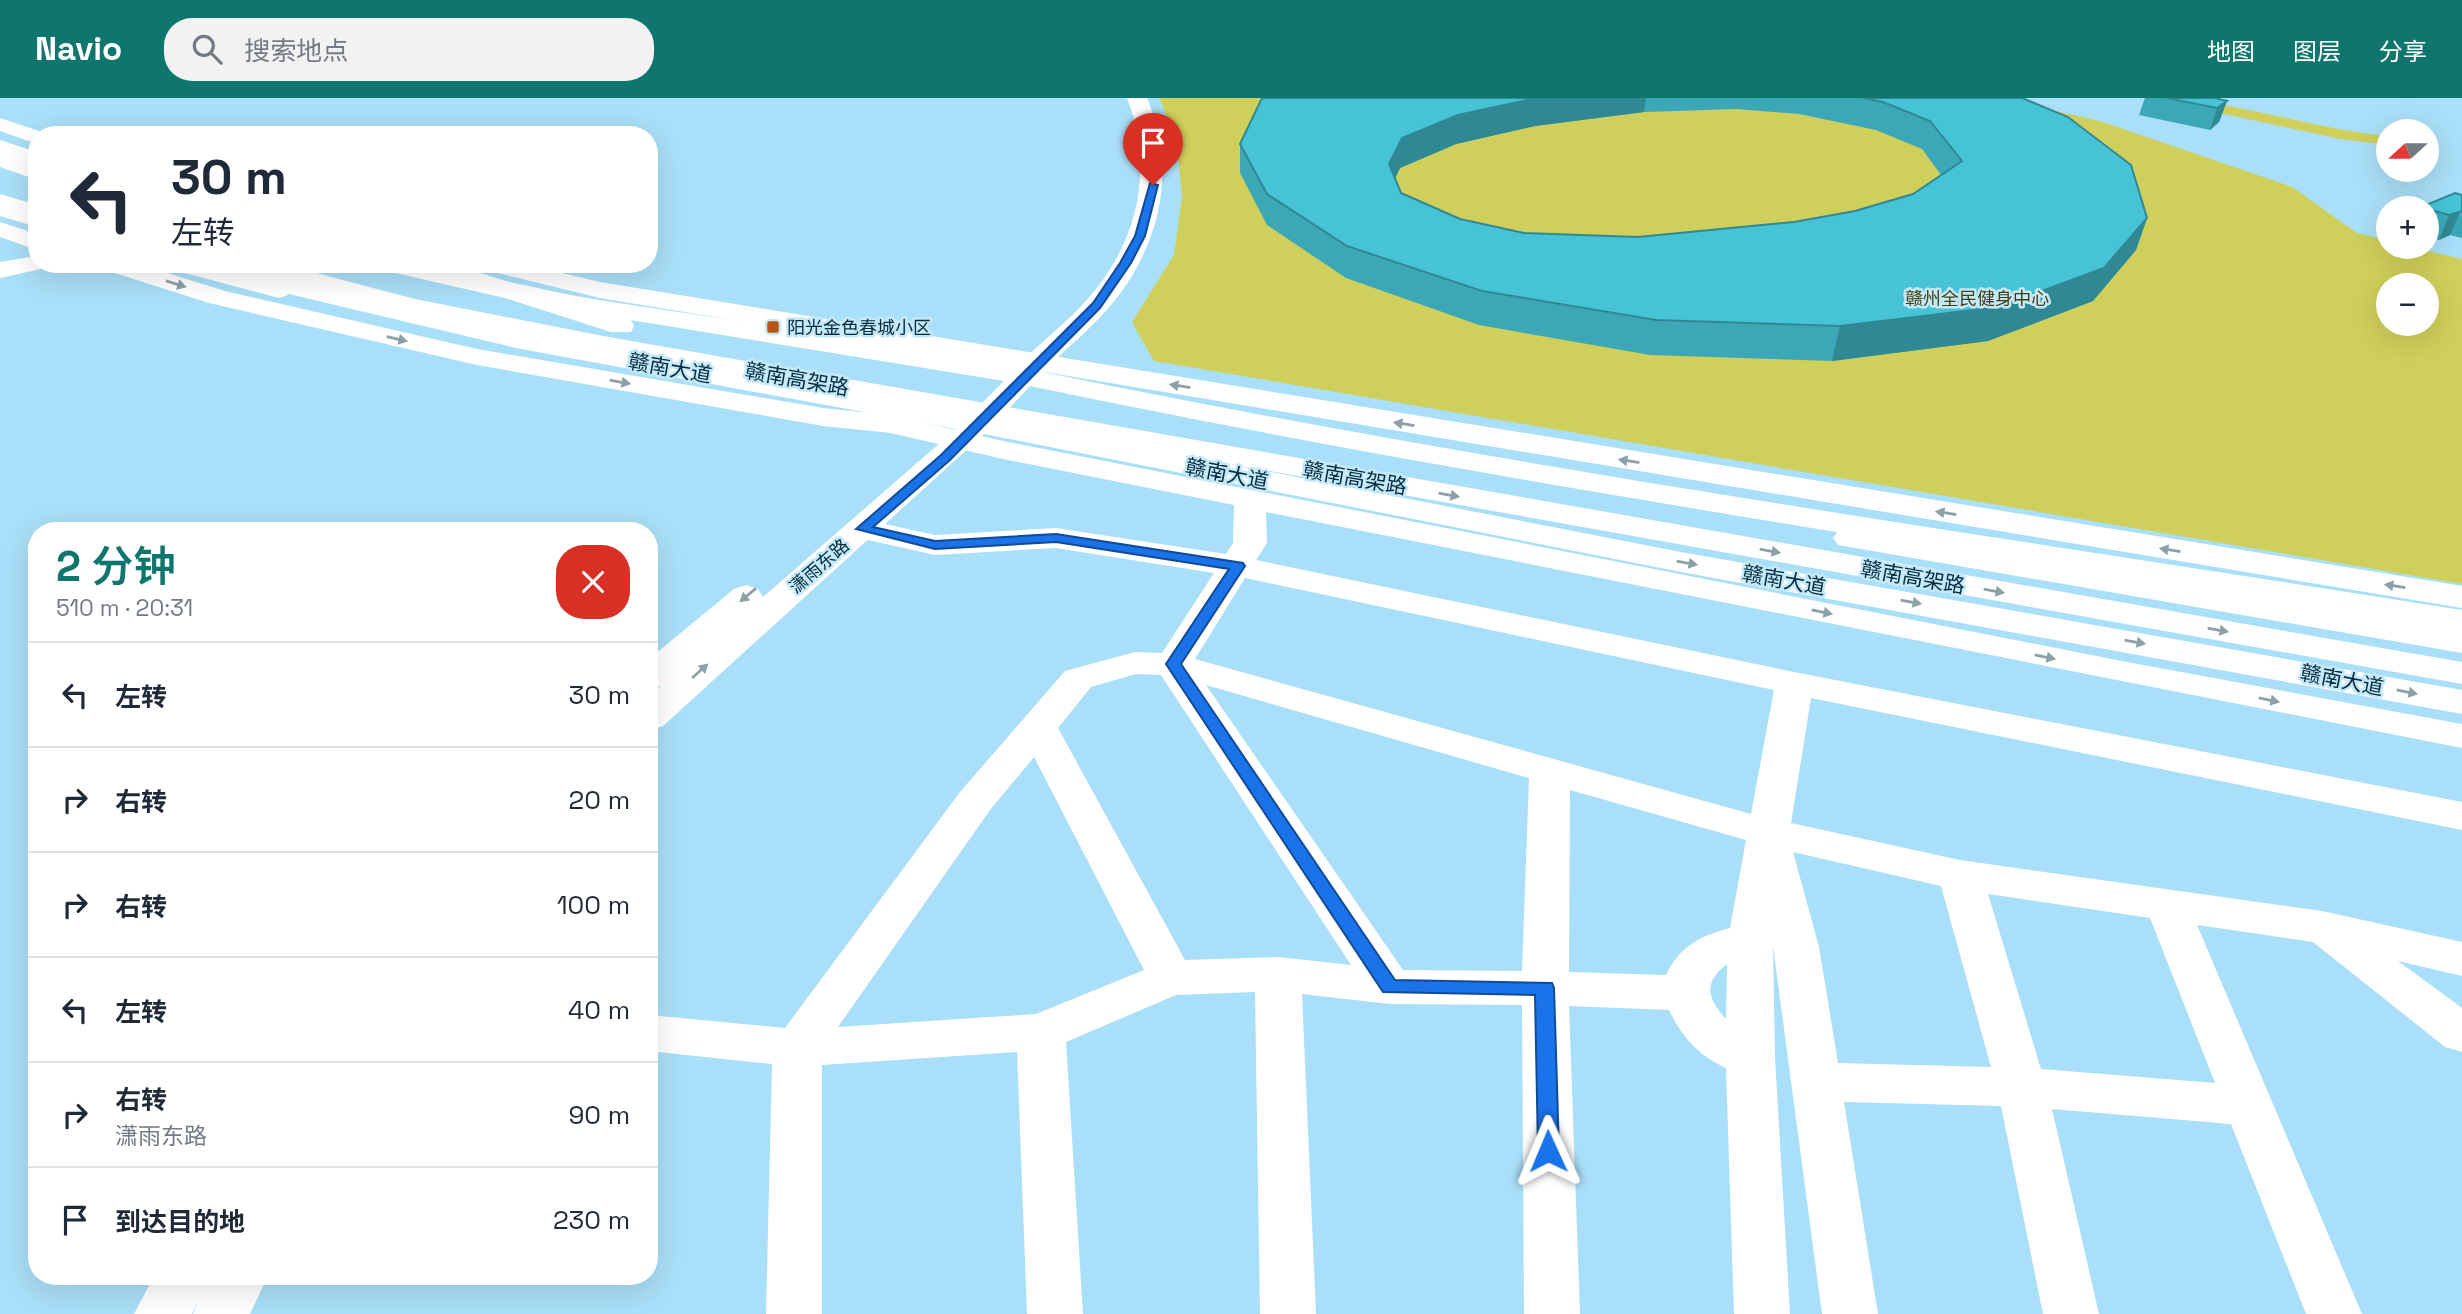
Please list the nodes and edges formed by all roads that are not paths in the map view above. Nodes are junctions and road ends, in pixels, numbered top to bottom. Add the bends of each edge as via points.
1 (1120, 98) edge
2 (1138, 98) edge
3 (0, 124) edge
4 (28, 135) edge
5 (0, 141) edge
6 (28, 143) edge
7 (28, 148) edge
8 (28, 155) edge
9 (0, 160) edge
10 (28, 170) edge
11 (1129, 186) dead end
12 (0, 188) edge
13 (28, 197) edge
14 (0, 201) edge
15 (0, 209) edge
16 (28, 210) edge
17 (28, 217) edge
18 (0, 229) edge
19 (28, 240) edge
20 (28, 265) edge
21 (0, 270) edge
22 (140, 273) edge
23 (215, 273) edge
24 (233, 273) edge
25 (286, 273) edge
26 (377, 273) edge
27 (421, 273) edge
28 (448, 273) edge
29 (529, 273) edge
30 (1076, 292) dead end
31 (615, 336) junction
32 (1015, 367) junction
33 (955, 428) junction
34 (1250, 498) junction
35 (862, 529) junction
36 (1238, 566) junction
37 (2462, 597) edge
38 (2462, 621) edge
39 (2311, 632) junction
40 (2462, 641) edge
41 (1173, 664) junction
42 (658, 670) edge
43 (2462, 675) edge
44 (1794, 683) junction
45 (2462, 702) edge
46 (658, 710) edge
47 (1037, 724) junction
48 (2462, 736) edge
49 (1550, 770) junction
50 (2462, 816) edge
51 (1766, 832) junction
52 (1960, 875) junction
53 (2166, 903) junction
54 (2322, 927) junction
55 (1749, 940) junction
56 (2462, 959) edge
57 (1278, 974) junction
58 (1171, 978) junction
59 (1390, 987) junction
60 (1545, 988) junction
61 (1687, 993) junction
62 (1041, 1032) junction
63 (658, 1034) edge
64 (2462, 1034) edge
65 (797, 1048) junction
66 (1750, 1058) junction
67 (1817, 1082) junction
68 (2022, 1087) junction
69 (2249, 1106) junction
70 (178, 1285) edge
71 (236, 1285) edge
72 (162, 1314) edge
73 (221, 1314) edge
74 (794, 1314) edge
75 (1055, 1314) edge
76 (1288, 1314) edge
77 (1552, 1314) edge
78 (1762, 1314) edge
79 (1850, 1314) edge
80 (2071, 1314) edge
81 (2334, 1314) edge

1 - 11 main road via 1129,127
2 - 32 main road, 潇雨东路 via 1150,125 1154,162 1140,236 1096,305
3 - 4 main road
5 - 6 main road
5 - 7 main road
5 - 8 main road
9 - 10 main road
12 - 13 main road
14 - 16 main road
15 - 17 main road
18 - 19 main road
20 - 21 main road
22 -> 33 main road via 218,297 477,357 823,417
23 - 31 main road via 389,317
24 - 33 main road, 赣南大道 via 516,340
25 - 31 main road, 赣南高架路 via 413,307
26 - 31 main road, 赣南高架路
27 - 32 main road via 543,297 955,362
28 - 31 main road
29 - 32 main road
30 - 32 main road, 潇雨东路
31 - 39 main road, 赣南高架路
32 - 33 main road, 潇雨东路
37 -> 32 main road
32 - 38 main road via 1163,405 1673,494
33 - 34 main road via 1003,450
33 - 35 main road, 潇雨东路
33 -> 42 main road, 潇雨东路 via 834,522
33 -> 45 main road, 赣南大道
34 - 36 main road via 1250,543
34 -> 48 main road
35 - 36 main road via 935,545 1056,538
46 -> 35 main road, 潇雨东路
36 - 41 main road
36 - 44 main road
39 - 40 main road
39 - 43 main road
41 - 47 main road via 1135,663 1078,679
41 - 49 main road
41 - 59 main road
44 - 50 main road
44 - 51 main road
47 - 58 main road
47 - 65 main road via 975,801
49 - 51 main road
49 - 60 main road
51 - 52 main road
51 - 55 main road
51 - 67 main road via 1796,947
52 - 53 main road
52 - 68 main road
53 - 54 main road
53 - 69 main road
54 - 56 main road
54 - 64 main road
55 - 61 main road via 1714,947 1701,956 1687,979
55 - 66 main road
57 - 58 main road
57 - 59 main road
57 - 76 main road
58 - 62 main road
59 - 60 main road
60 - 61 main road
60 - 77 main road
61 - 66 main road via 1691,1008 1713,1037
62 - 65 main road
62 - 75 main road
63 - 65 main road
65 - 74 main road
66 - 78 main road
67 - 68 main road
67 - 79 main road
68 - 69 main road
68 - 80 main road
69 - 81 main road
70 - 72 main road
71 - 73 main road

